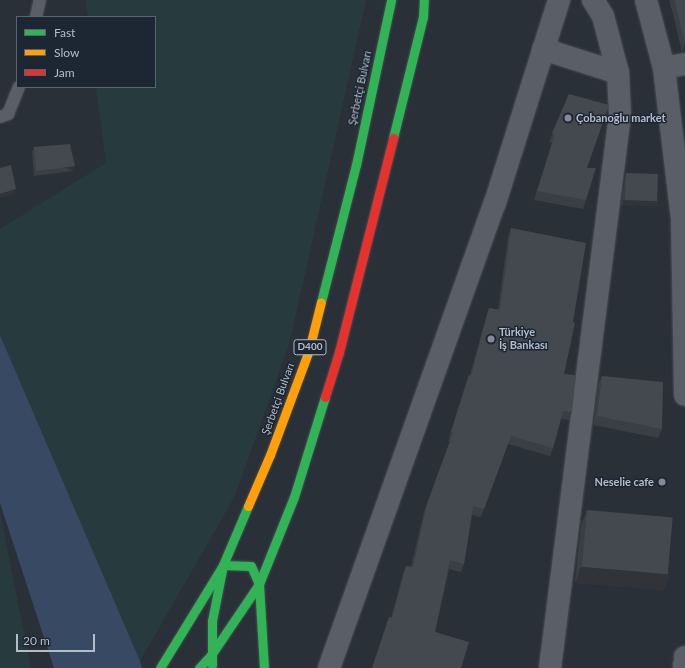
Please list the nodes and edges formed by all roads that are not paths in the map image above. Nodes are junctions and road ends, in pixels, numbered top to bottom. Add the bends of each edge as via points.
1 (40, 0) edge
2 (391, 0) edge
3 (424, 0) edge
4 (559, 0) edge
5 (593, 0) edge
6 (646, 0) edge
7 (432, 6) dead end
8 (36, 16) edge
9 (423, 17) junction
10 (544, 49) junction
11 (675, 66) edge
12 (618, 74) junction
13 (19, 88) edge
14 (0, 117) edge
15 (683, 220) edge
16 (685, 395) edge
17 (223, 565) junction
18 (259, 584) junction
19 (211, 655) junction
20 (685, 657) edge
21 (160, 668) edge
22 (199, 668) edge
23 (212, 668) edge
24 (264, 668) edge
25 (329, 668) edge
26 (550, 668) edge
27 (684, 668) edge

1 - 8 lane
2 - 17 main road, Şerbetçi Bulvarı / D400 via 356,165 309,350 270,455
3 - 9 main road, D400
4 - 10 street
5 - 12 street via 603,16
6 - 11 street
7 - 9 main road
9 - 18 main road, D400 via 339,352 294,498
10 - 12 street
10 - 25 street via 494,203
11 - 15 street
12 - 26 street via 620,115
13 - 14 lane via 8,114
15 - 16 street
17 - 18 main road via 250,566
17 - 19 main road via 212,621
17 - 21 main road, Şerbetçi Bulvarı / D400
18 - 19 main road, D400
18 - 24 main road
19 - 22 main road, D400
19 - 23 main road
20 - 27 street

